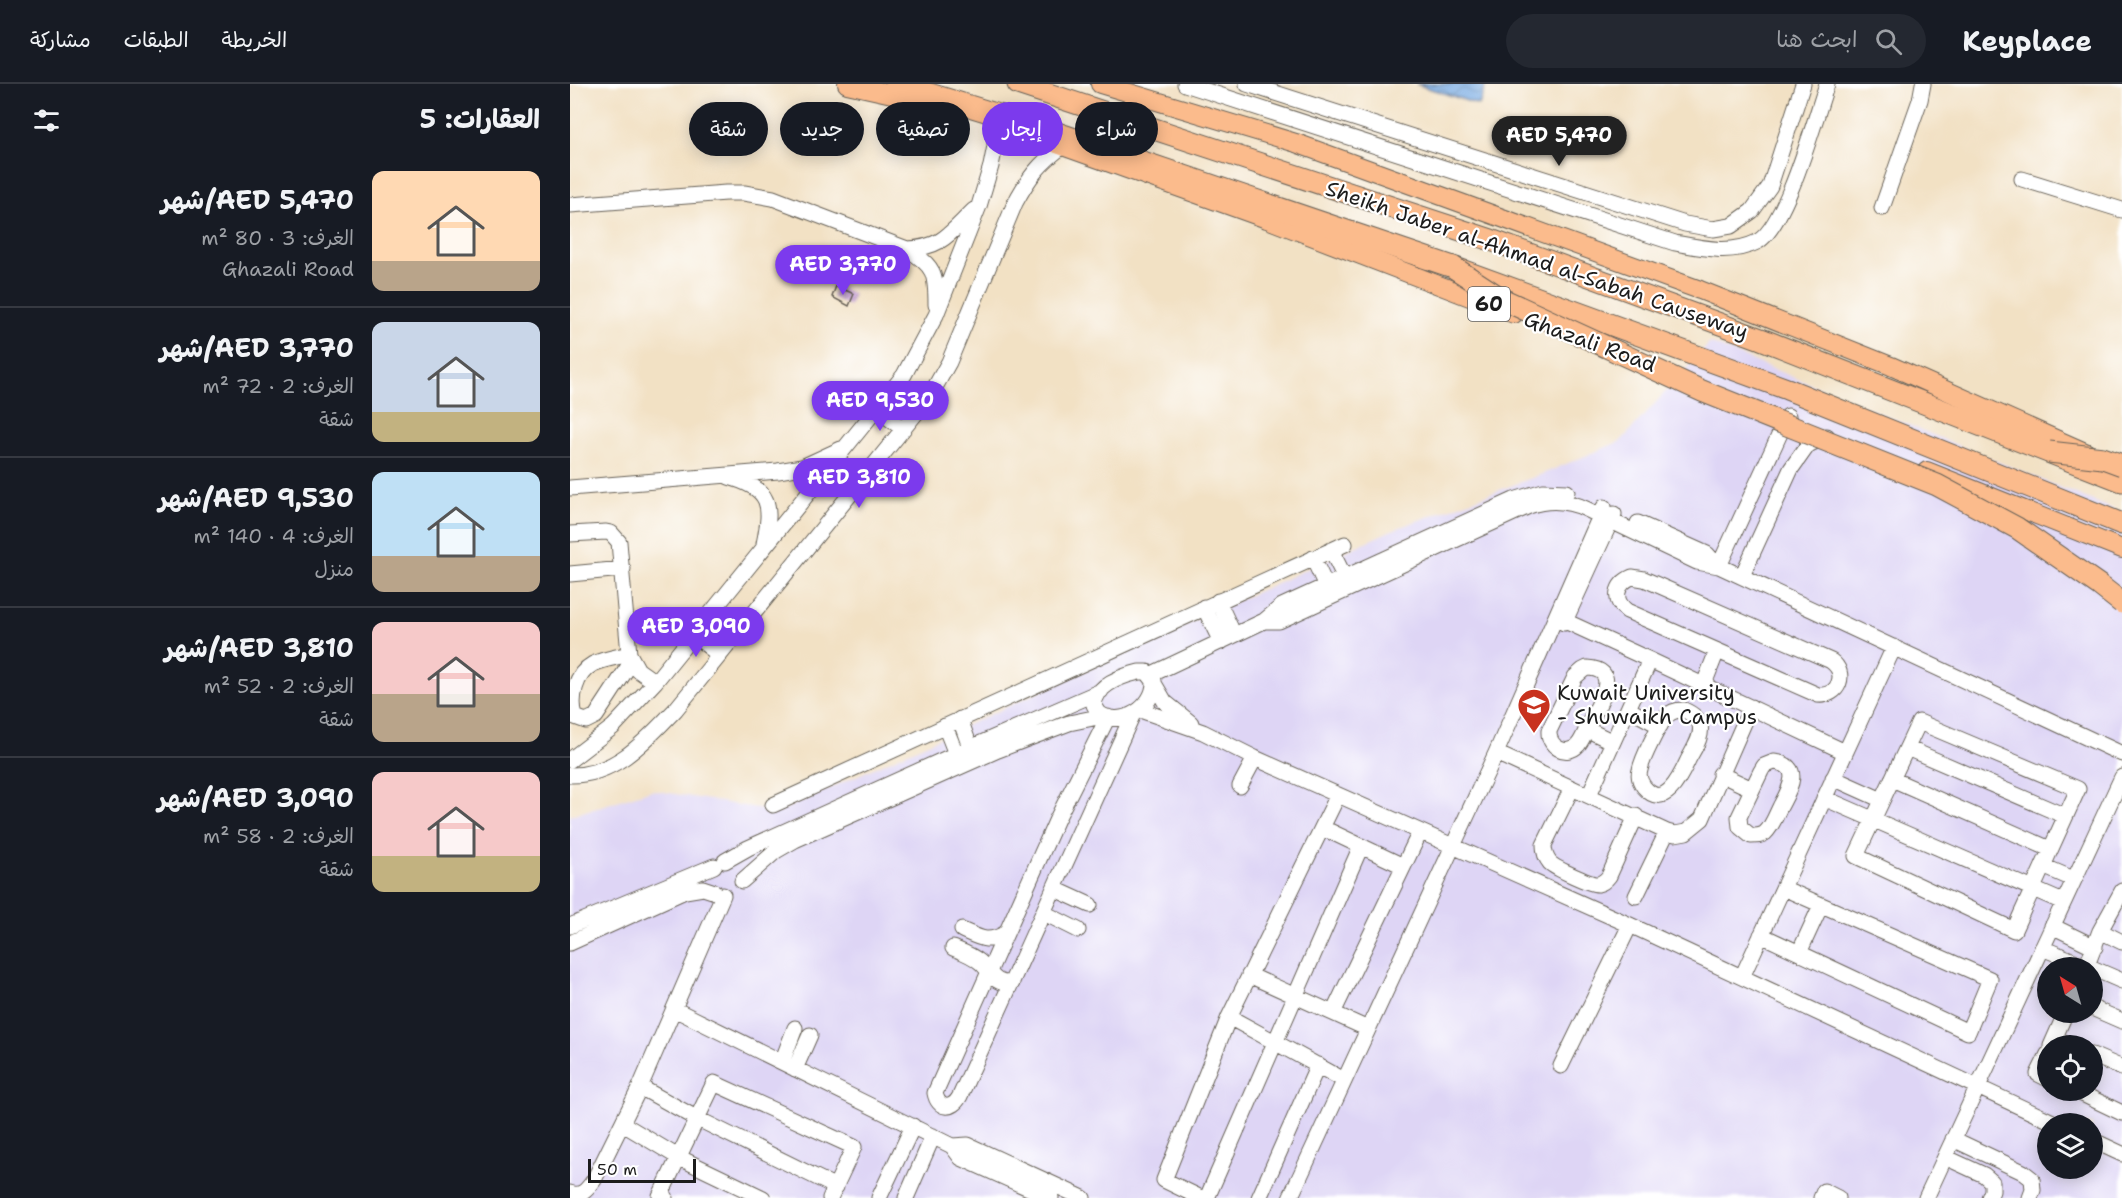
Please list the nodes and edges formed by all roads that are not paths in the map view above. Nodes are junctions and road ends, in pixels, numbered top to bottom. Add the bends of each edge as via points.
1 (847, 84) edge
2 (897, 84) edge
3 (1018, 84) edge
4 (1100, 84) edge
5 (1185, 84) edge
6 (1247, 84) edge
7 (1803, 84) edge
8 (1827, 84) edge
9 (1923, 84) edge
10 (982, 119) edge
11 (1064, 146) joint
12 (993, 156) edge
13 (2022, 179) dead end
14 (570, 205) edge
15 (979, 206) junction
16 (1882, 208) dead end
17 (2122, 210) edge
18 (907, 249) junction
19 (1453, 267) junction
20 (936, 315) junction
21 (1618, 352) junction
22 (877, 409) junction
23 (1788, 416) junction
24 (903, 429) junction
25 (1834, 433) junction
26 (847, 445) junction
27 (2049, 452) junction
28 (2122, 466) edge
29 (726, 477) junction
30 (2122, 481) edge
31 (570, 488) edge
32 (2051, 495) junction
33 (1608, 514) junction
34 (2122, 524) edge
35 (570, 534) edge
36 (2122, 539) edge
37 (762, 549) junction
38 (2122, 549) edge
39 (1313, 558) junction
40 (1718, 565) junction
41 (622, 569) junction
42 (570, 574) edge
43 (1742, 576) junction
44 (1345, 578) junction
45 (1326, 586) junction
46 (2122, 603) edge
47 (1211, 604) junction
48 (1264, 621) junction
49 (1565, 621) junction
50 (694, 634) junction
51 (1227, 638) junction
52 (1894, 647) junction
53 (1717, 651) junction
54 (719, 655) junction
55 (631, 657) junction
56 (1650, 660) junction
57 (1153, 680) junction
58 (655, 682) junction
59 (1704, 684) junction
60 (1101, 691) junction
61 (1750, 707) junction
62 (1628, 709) junction
63 (1136, 712) junction
64 (1106, 717) junction
65 (960, 719) junction
66 (945, 726) junction
67 (1660, 726) junction
68 (1586, 729) junction
69 (1203, 732) junction
70 (1613, 742) junction
71 (1907, 748) junction
72 (963, 751) junction
73 (1845, 752) junction
74 (1499, 754) junction
75 (2122, 754) edge
76 (1255, 758) junction
77 (570, 760) edge
78 (1720, 774) junction
79 (570, 775) edge
80 (2122, 777) edge
81 (1833, 778) junction
82 (1892, 779) junction
83 (1240, 786) dead end
84 (1572, 788) junction
85 (1752, 789) junction
86 (1338, 795) junction
87 (1589, 795) junction
88 (1824, 798) junction
89 (1882, 800) junction
90 (773, 805) dead end
91 (1636, 816) junction
92 (2065, 816) junction
93 (1057, 819) junction
94 (1873, 820) junction
95 (1323, 828) junction
96 (1420, 832) junction
97 (1667, 832) junction
98 (1079, 833) junction
99 (1361, 846) junction
100 (1456, 848) junction
101 (2050, 849) junction
102 (720, 863) junction
103 (1403, 866) junction
104 (2043, 866) junction
105 (1632, 867) dead end
106 (1646, 875) junction
107 (2073, 879) junction
108 (742, 881) junction
109 (1783, 888) junction
110 (2032, 888) junction
111 (1055, 889) junction
112 (719, 893) junction
113 (2122, 893) edge
114 (1636, 896) dead end
115 (2064, 902) junction
116 (1090, 905) dead end
117 (1821, 905) junction
118 (1044, 913) junction
119 (1630, 925) junction
120 (570, 926) edge
121 (2052, 926) junction
122 (962, 930) dead end
123 (1078, 930) dead end
124 (2100, 932) junction
125 (1006, 933) junction
126 (1761, 935) junction
127 (2122, 942) edge
128 (570, 943) edge
129 (2095, 947) junction
130 (953, 948) dead end
131 (2042, 948) junction
132 (1799, 953) junction
133 (2064, 957) edge
134 (2092, 957) edge
135 (988, 972) junction
136 (2103, 973) edge
137 (1249, 975) junction
138 (1742, 977) junction
139 (2122, 981) edge
140 (1012, 983) junction
141 (1297, 997) junction
142 (674, 1009) junction
143 (1333, 1013) junction
144 (2103, 1013) edge
145 (1229, 1017) junction
146 (2122, 1022) edge
147 (795, 1029) dead end
148 (1368, 1029) junction
149 (810, 1035) dead end
150 (1275, 1042) junction
151 (2103, 1060) edge
152 (789, 1065) junction
153 (1318, 1065) junction
154 (1561, 1066) dead end
155 (2122, 1068) edge
156 (1344, 1080) junction
157 (1977, 1085) junction
158 (639, 1087) junction
159 (2097, 1101) edge
160 (2122, 1113) edge
161 (2037, 1114) edge
162 (696, 1118) junction
163 (623, 1124) junction
164 (913, 1126) junction
165 (933, 1136) junction
166 (1953, 1139) junction
167 (2103, 1145) edge
168 (952, 1146) junction
169 (2122, 1154) edge
170 (678, 1157) junction
171 (1945, 1157) junction
172 (594, 1180) junction
173 (833, 1192) edge
174 (572, 1196) edge
175 (596, 1198) edge
176 (665, 1198) edge
177 (763, 1198) edge
178 (879, 1198) edge
179 (906, 1198) edge
180 (1051, 1198) edge
181 (1083, 1198) edge
182 (1201, 1198) edge
183 (1207, 1198) edge
184 (1259, 1198) edge
185 (1290, 1198) edge
186 (1299, 1198) edge
187 (1821, 1198) edge
188 (1838, 1198) edge
189 (1926, 1198) edge
190 (1989, 1198) edge
191 (2030, 1198) edge

1 - 10 main road, Ghazali Road / 60
2 - 19 highway, Sheikh Jaber al-Ahmad al-Sabah Causeway / 60 via 1051,131
3 - 27 highway, Sheikh Jaber al-Ahmad al-Sabah Causeway via 1491,240 1761,339
4 - 28 main road via 1296,144 1700,290 1881,362
5 - 8 street via 1675,243 1733,250 1758,242 1774,226
6 - 7 street via 1684,224 1713,229 1731,226 1752,212 1770,186
9 - 16 street
11 - 21 main road, Ghazali Road / 60
11 - 24 street via 1044,160 1027,181 949,362 930,396
12 - 15 street
13 - 17 street
14 - 18 street via 759,194
15 - 18 street via 937,244
15 - 20 street
18 - 20 street via 930,265 935,274
19 - 21 highway, bridge via 1502,299
19 - 32 highway, Sheikh Jaber al-Ahmad al-Sabah Causeway / 60, bridge via 1787,389
20 - 22 street via 904,375
21 - 23 main road, Ghazali Road / 60
21 - 46 highway, bridge via 1702,392 1937,485 2017,528
22 - 24 street
22 - 26 street
23 - 25 main road, Ghazali Road / 60
23 - 40 street
24 - 54 street
25 - 38 main road, Ghazali Road / 60
25 - 43 street via 1808,445 1796,461
26 - 29 street via 802,467
26 - 37 street
27 - 28 highway, bridge via 2103,458
27 - 30 highway, bridge
29 - 31 street
29 - 37 street via 756,488 768,505 770,518
32 - 34 highway, 60
32 - 36 highway via 2072,514
33 - 40 street via 1697,562
33 - 44 street via 1566,492 1533,493
33 - 48 street via 1558,501 1528,506 1280,621
33 - 49 street
33 - 74 street
35 - 41 street via 611,533 621,547
37 - 50 street
39 - 44 street via 1338,547
39 - 45 street
39 - 47 street
40 - 43 street
41 - 42 street
41 - 55 street
43 - 52 street
44 - 45 street
45 - 48 street via 1282,606
47 - 51 street
47 - 65 street
48 - 51 street
49 - 56 street
49 - 74 street
50 - 54 street
50 - 58 street
51 - 57 street
52 - 73 street
52 - 75 street
53 - 53 street via 1818,695 1829,694 1840,681 1839,670 1831,661 1644,579 1632,577 1622,583 1618,599 1627,611
53 - 59 street
54 - 79 street via 676,709 637,748 606,769
55 - 55 street via 592,664 578,677 570,703 574,717 586,721 596,716
55 - 58 street via 646,677
56 - 59 street
56 - 62 street
57 - 60 street via 1143,671
57 - 63 street via 1150,697
57 - 69 street via 1165,702
58 - 77 street via 613,727
59 - 61 street
60 - 64 street via 1094,705
60 - 72 street
61 - 73 street
61 - 78 street
62 - 67 street
62 - 70 street
63 - 64 street via 1120,718
63 - 69 street
63 - 98 street
64 - 93 street
64 - 108 street via 1069,723 998,750 795,840
65 - 66 street
65 - 72 street
66 - 72 street
66 - 90 street
67 - 67 street via 1668,714 1684,710 1697,719 1700,730 1677,784 1668,792 1656,794 1641,784 1639,772
68 - 68 street via 1578,744 1568,750 1553,745 1549,736 1575,677 1593,668 1602,673 1607,687
68 - 70 street
69 - 76 street
70 - 87 street
71 - 82 street
71 - 92 street
71 - 92 street via 1919,722 2078,789
72 - 102 street
73 - 81 street
74 - 84 street
74 - 100 street
76 - 83 street
76 - 86 street
78 - 85 street
78 - 97 street via 1702,819 1686,832
80 - 107 street
81 - 88 street
81 - 89 street
82 - 89 street
82 - 101 street
84 - 87 street
84 - 91 street via 1544,845 1545,854 1554,866 1594,884 1610,876
85 - 85 street via 1769,763 1785,765 1792,773 1792,784 1768,829 1756,836 1747,834 1738,822
86 - 95 street
86 - 96 street
87 - 91 street
88 - 94 street
88 - 109 street
89 - 94 street
91 - 97 street
92 - 101 street
93 - 98 street via 1068,822
93 - 125 street
94 - 110 street
94 - 110 street via 1856,856 2014,930
95 - 99 street
95 - 137 street
96 - 100 street
96 - 103 street
97 - 106 street
98 - 111 street
99 - 103 street
99 - 141 street
100 - 119 street
100 - 148 street
100 - 186 street
101 - 104 street
102 - 108 street via 736,865
102 - 112 street via 711,870 709,882
102 - 120 street
103 - 143 street
104 - 107 street
104 - 110 street
105 - 106 street
106 - 114 street
107 - 115 street
108 - 112 street via 732,894
109 - 117 street
109 - 126 street
110 - 115 street
111 - 116 street
111 - 118 street
112 - 128 street via 703,888 685,891
112 - 142 street
113 - 124 street
115 - 121 street
117 - 132 street
117 - 132 street via 1990,979 1968,1032
118 - 123 street
118 - 140 street
119 - 138 street
119 - 154 street
121 - 129 street
121 - 131 street
122 - 125 street via 983,939 995,939
124 - 127 street
124 - 129 street
125 - 135 street
126 - 132 street
126 - 138 street
129 - 134 street
130 - 135 street via 968,953
131 - 133 street
131 - 157 street
135 - 140 street via 1001,983
135 - 140 street via 935,1093 942,1106 956,1103
136 - 139 street
137 - 141 street
137 - 145 street
138 - 157 street
141 - 143 street
141 - 150 street
142 - 152 street
142 - 158 street
143 - 148 street
144 - 146 street
145 - 150 street
145 - 182 street via 1164,1180
147 - 152 street
148 - 156 street
149 - 152 street
150 - 153 street
150 - 183 street
151 - 155 street
152 - 164 street
153 - 156 street
153 - 184 street
156 - 185 street
157 - 161 street
157 - 166 street
158 - 162 street
158 - 163 street
159 - 160 street
162 - 170 street
162 - 173 street
162 - 173 street via 714,1083 854,1148
163 - 170 street
163 - 172 street
164 - 165 street
164 - 178 street
165 - 168 street
165 - 179 street
166 - 171 street
166 - 191 street via 2023,1172 2032,1179
167 - 169 street
168 - 180 street via 961,1158
168 - 181 street via 968,1145
170 - 176 street via 660,1196
170 - 177 street
171 - 189 street
171 - 190 street via 1992,1182
172 - 174 street via 585,1192
172 - 175 street
187 - 188 street via 1824,1191

